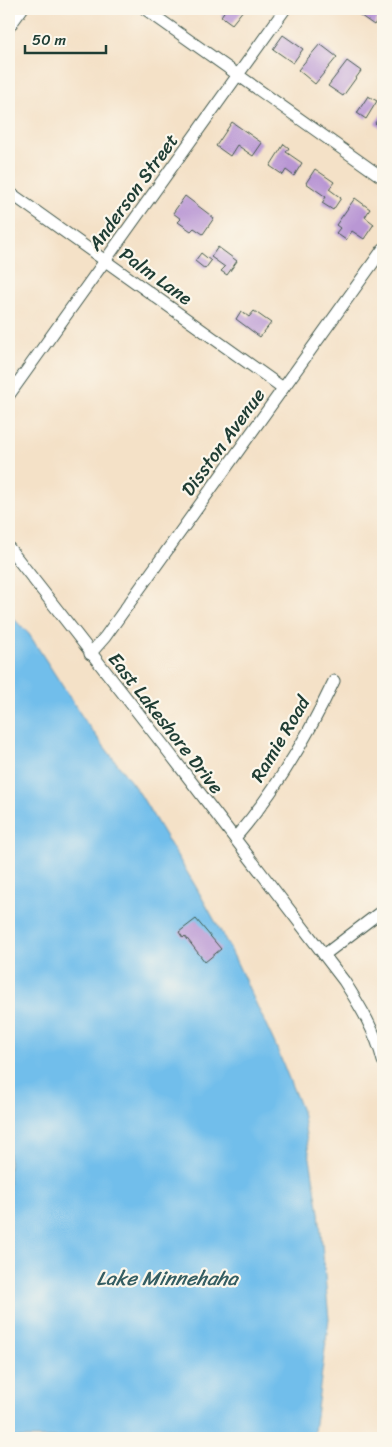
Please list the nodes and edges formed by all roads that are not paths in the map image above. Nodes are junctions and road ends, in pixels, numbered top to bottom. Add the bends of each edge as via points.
1 (22, 9) edge
2 (145, 9) edge
3 (285, 9) edge
4 (9, 27) edge
5 (238, 75) junction
6 (383, 178) edge
7 (9, 192) edge
8 (383, 249) edge
9 (105, 261) junction
10 (283, 388) junction
11 (9, 395) edge
12 (9, 548) edge
13 (90, 654) junction
14 (334, 681) dead end
15 (235, 838) junction
16 (383, 910) edge
17 (324, 955) junction
18 (383, 1060) edge

1 - 4 street
2 - 5 street
3 - 5 street, Anderson Street
5 - 6 street
5 - 9 street, Anderson Street
7 - 9 street, Palm Lane
8 - 10 street, Disston Avenue
9 - 10 street, Palm Lane
9 - 11 street, Anderson Street
10 - 13 street, Disston Avenue
12 - 13 street, East Lakeshore Drive
13 - 15 street, East Lakeshore Drive
14 - 15 street, Ramie Road via 301,745
15 - 17 street, East Lakeshore Drive
16 - 17 street
17 - 18 street, East Lakeshore Drive via 364,1013

